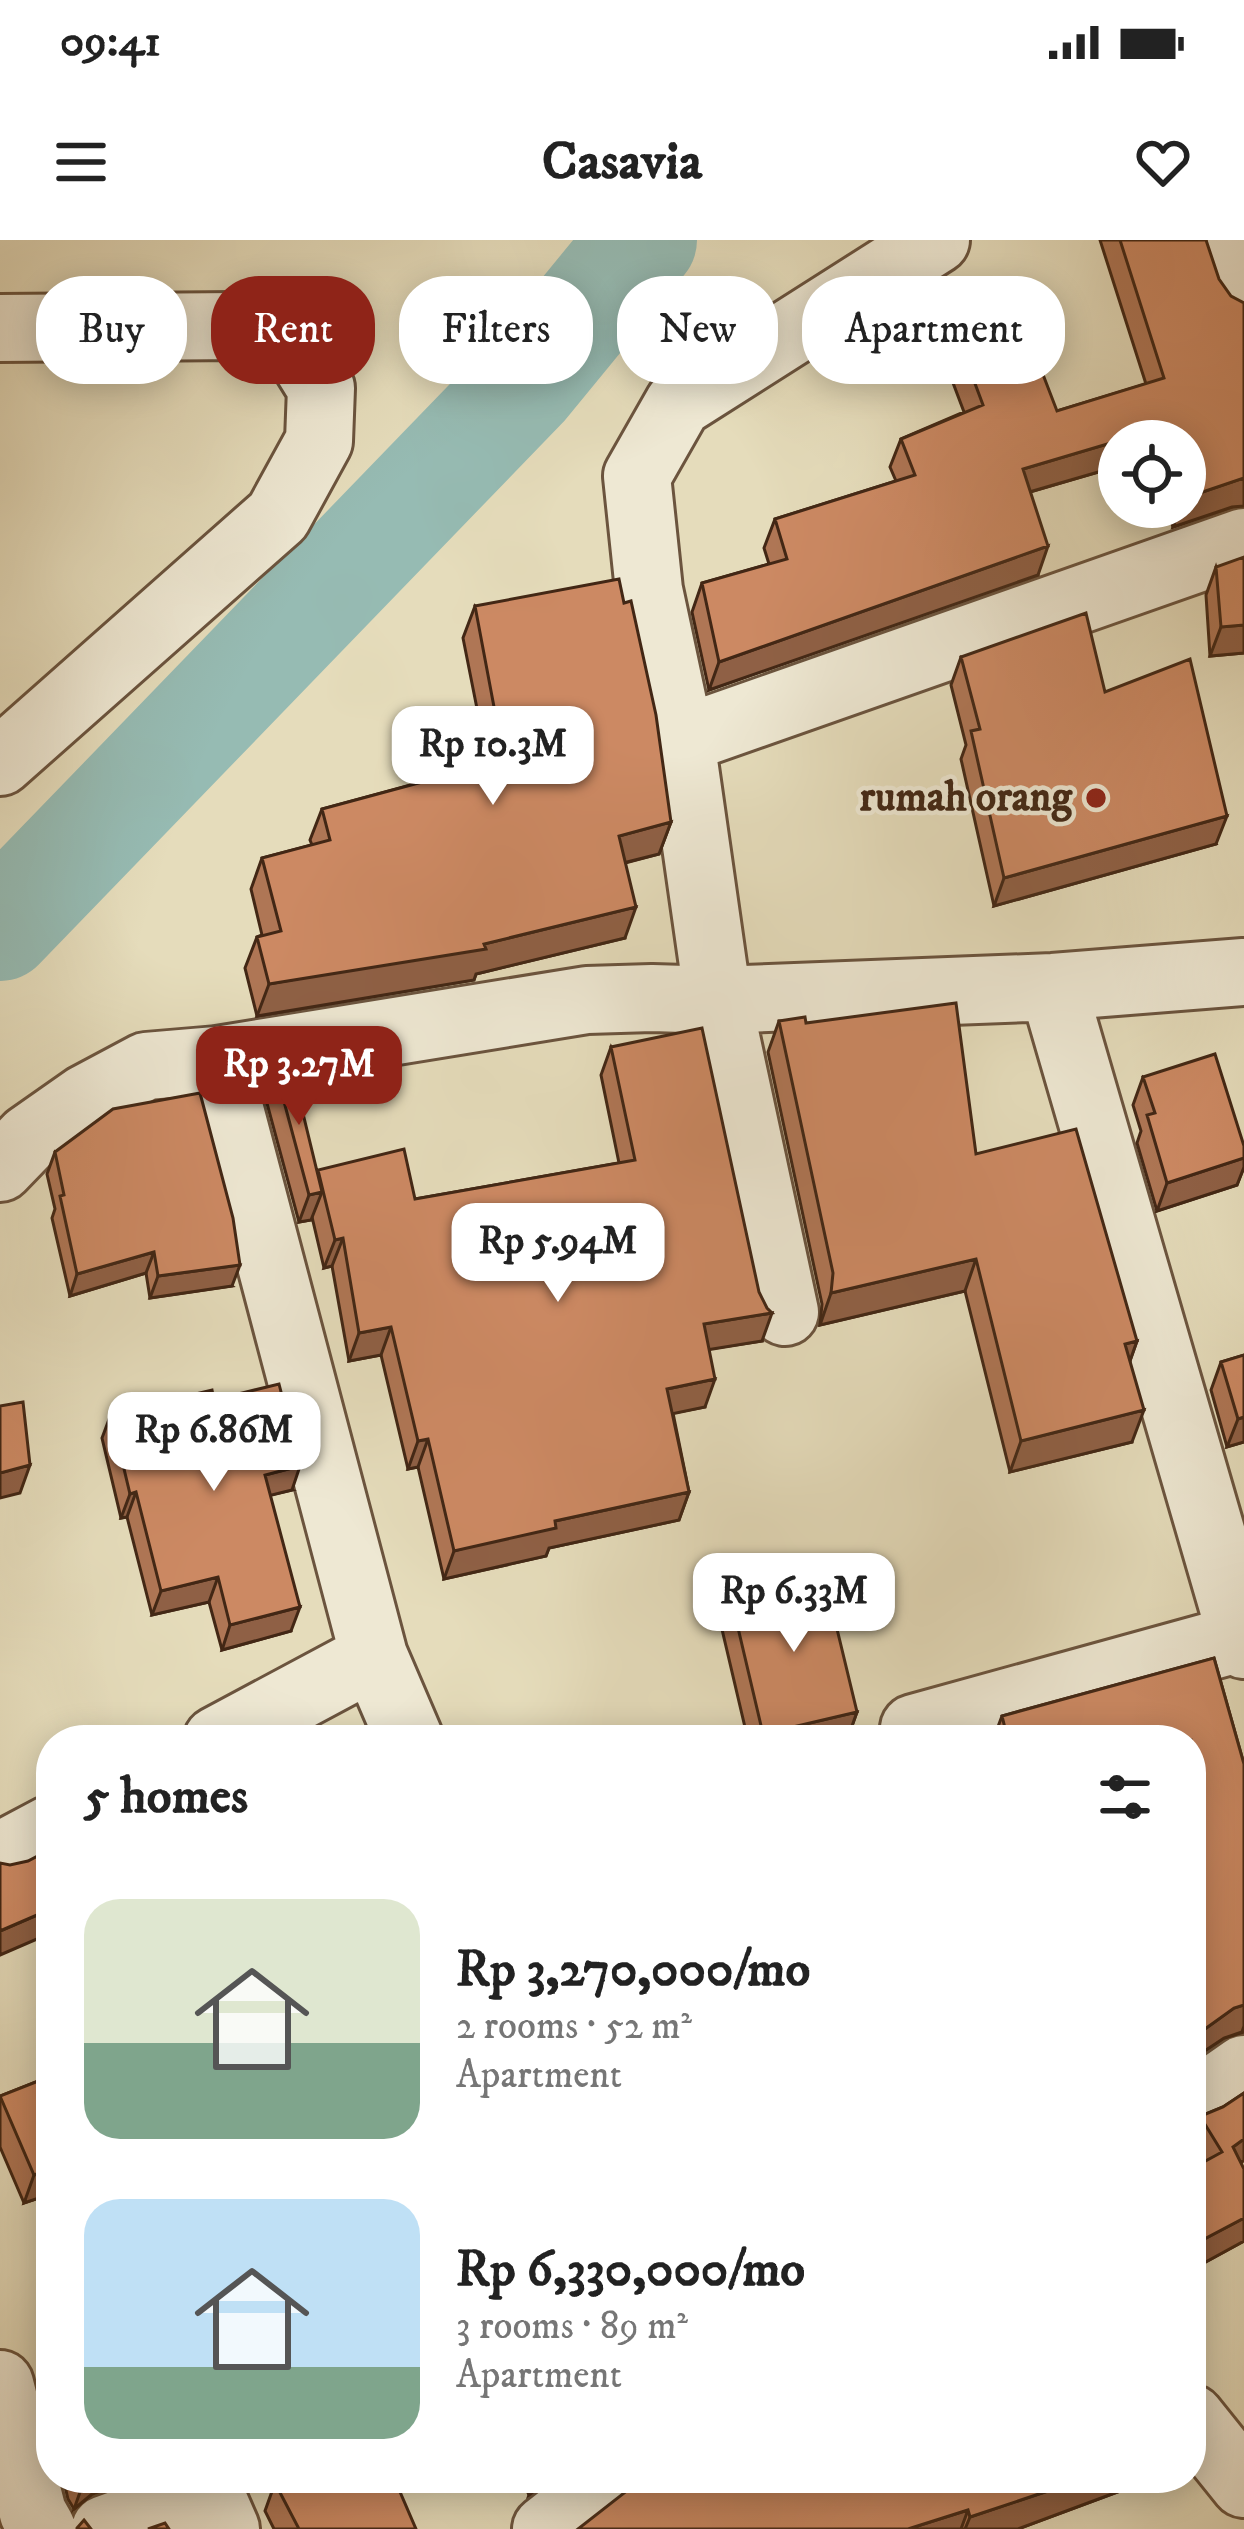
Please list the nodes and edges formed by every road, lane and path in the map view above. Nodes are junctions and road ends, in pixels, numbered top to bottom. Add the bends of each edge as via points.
1 (936, 240) edge
2 (1225, 240) edge
3 (1244, 296) edge
4 (0, 328) edge
5 (1244, 542) edge
6 (681, 740) junction
7 (0, 761) edge
8 (1244, 972) edge
9 (1053, 987) junction
10 (718, 1000) junction
11 (217, 1060) junction
12 (0, 1168) edge
13 (785, 1312) dead end
14 (1243, 1640) edge
15 (374, 1656) junction
16 (245, 1725) edge
17 (404, 1725) edge
18 (925, 1725) edge
19 (36, 1837) edge
20 (0, 1856) edge
21 (1244, 2069) edge
22 (1206, 2096) edge
23 (0, 2384) edge
24 (1206, 2437) edge
25 (1244, 2484) edge
26 (592, 2493) edge
27 (42, 2529) edge
28 (105, 2529) edge
29 (226, 2529) edge
30 (546, 2529) edge

1 - 6 street via 678,404 637,476 649,590
2 - 3 street
4 - 7 street via 238,326 295,346 321,388 319,441 278,516
5 - 6 street
6 - 10 street
8 - 9 street
9 - 10 street
9 - 14 street
10 - 11 street via 587,1000
10 - 13 street
11 - 12 street via 146,1066 48,1124
11 - 15 street
14 - 18 street
15 - 16 street
15 - 17 street
19 - 20 street
21 - 22 street
23 - 27 street
24 - 25 street
26 - 30 street
28 - 29 street via 196,2496 212,2497

